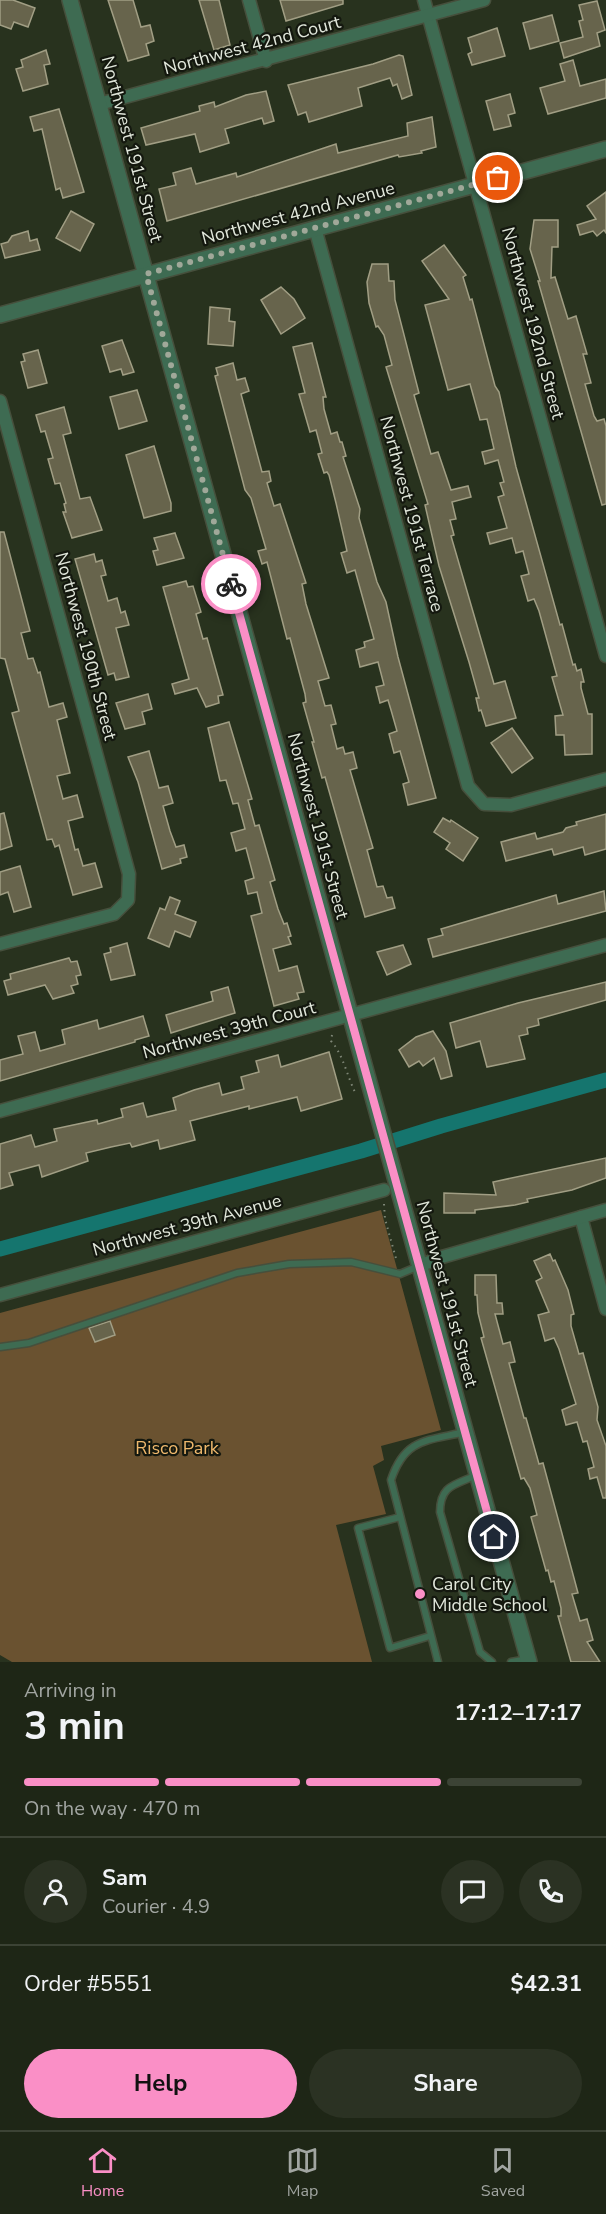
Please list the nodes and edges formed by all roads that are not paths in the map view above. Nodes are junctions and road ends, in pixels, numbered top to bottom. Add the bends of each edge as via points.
1 (70, 0) edge
2 (249, 0) edge
3 (424, 0) edge
4 (484, 0) edge
5 (429, 15) junction
6 (266, 61) junction
7 (99, 104) junction
8 (606, 149) edge
9 (476, 184) junction
10 (315, 228) junction
11 (146, 274) junction
12 (0, 315) edge
13 (0, 401) edge
14 (606, 656) edge
15 (606, 779) edge
16 (0, 944) edge
17 (606, 945) edge
18 (350, 1016) junction
19 (0, 1111) edge
20 (384, 1190) road end
21 (606, 1210) edge
22 (581, 1217) junction
23 (419, 1266) junction
24 (0, 1295) edge
25 (606, 1309) edge
26 (0, 1347) edge
27 (465, 1432) junction
28 (477, 1475) junction
29 (400, 1516) junction
30 (430, 1636) junction
31 (528, 1660) edge
32 (438, 1662) edge
33 (492, 1662) edge
34 (510, 1662) edge

1 - 7 street, Northwest 191st Street
2 - 6 street
3 - 5 street, Northwest 192nd Street
4 - 5 street, Northwest 42nd Court
5 - 6 street, Northwest 42nd Court
5 - 9 street, Northwest 192nd Street
6 - 7 street, Northwest 42nd Court
7 - 11 street, Northwest 191st Street
8 - 9 street, Northwest 42nd Avenue
9 - 10 street, Northwest 42nd Avenue
9 - 14 street, Northwest 192nd Street
10 - 11 street, Northwest 42nd Avenue
10 - 15 street, Northwest 191st Terrace via 468,786 484,804 511,805
11 - 12 street, Northwest 42nd Avenue
11 - 18 street, Northwest 191st Street
13 - 16 street, Northwest 190th Street via 129,874 128,900 114,914
17 - 18 street, Northwest 39th Court
18 - 19 street, Northwest 39th Court
18 - 23 street, Northwest 191st Street
20 - 24 street, Northwest 39th Avenue
21 - 22 street
22 - 23 street
22 - 25 street
23 - 26 lane via 400,1274 351,1262 289,1264 237,1273 29,1343
23 - 27 street, Northwest 191st Street
27 - 28 street, Northwest 191st Street
27 - 29 lane via 406,1450 396,1463 391,1480
28 - 31 street, Northwest 191st Street
28 - 33 lane via 449,1487 440,1497 440,1512 480,1652
29 - 30 lane
29 - 30 lane via 358,1528 390,1648
30 - 32 lane
31 - 34 lane

